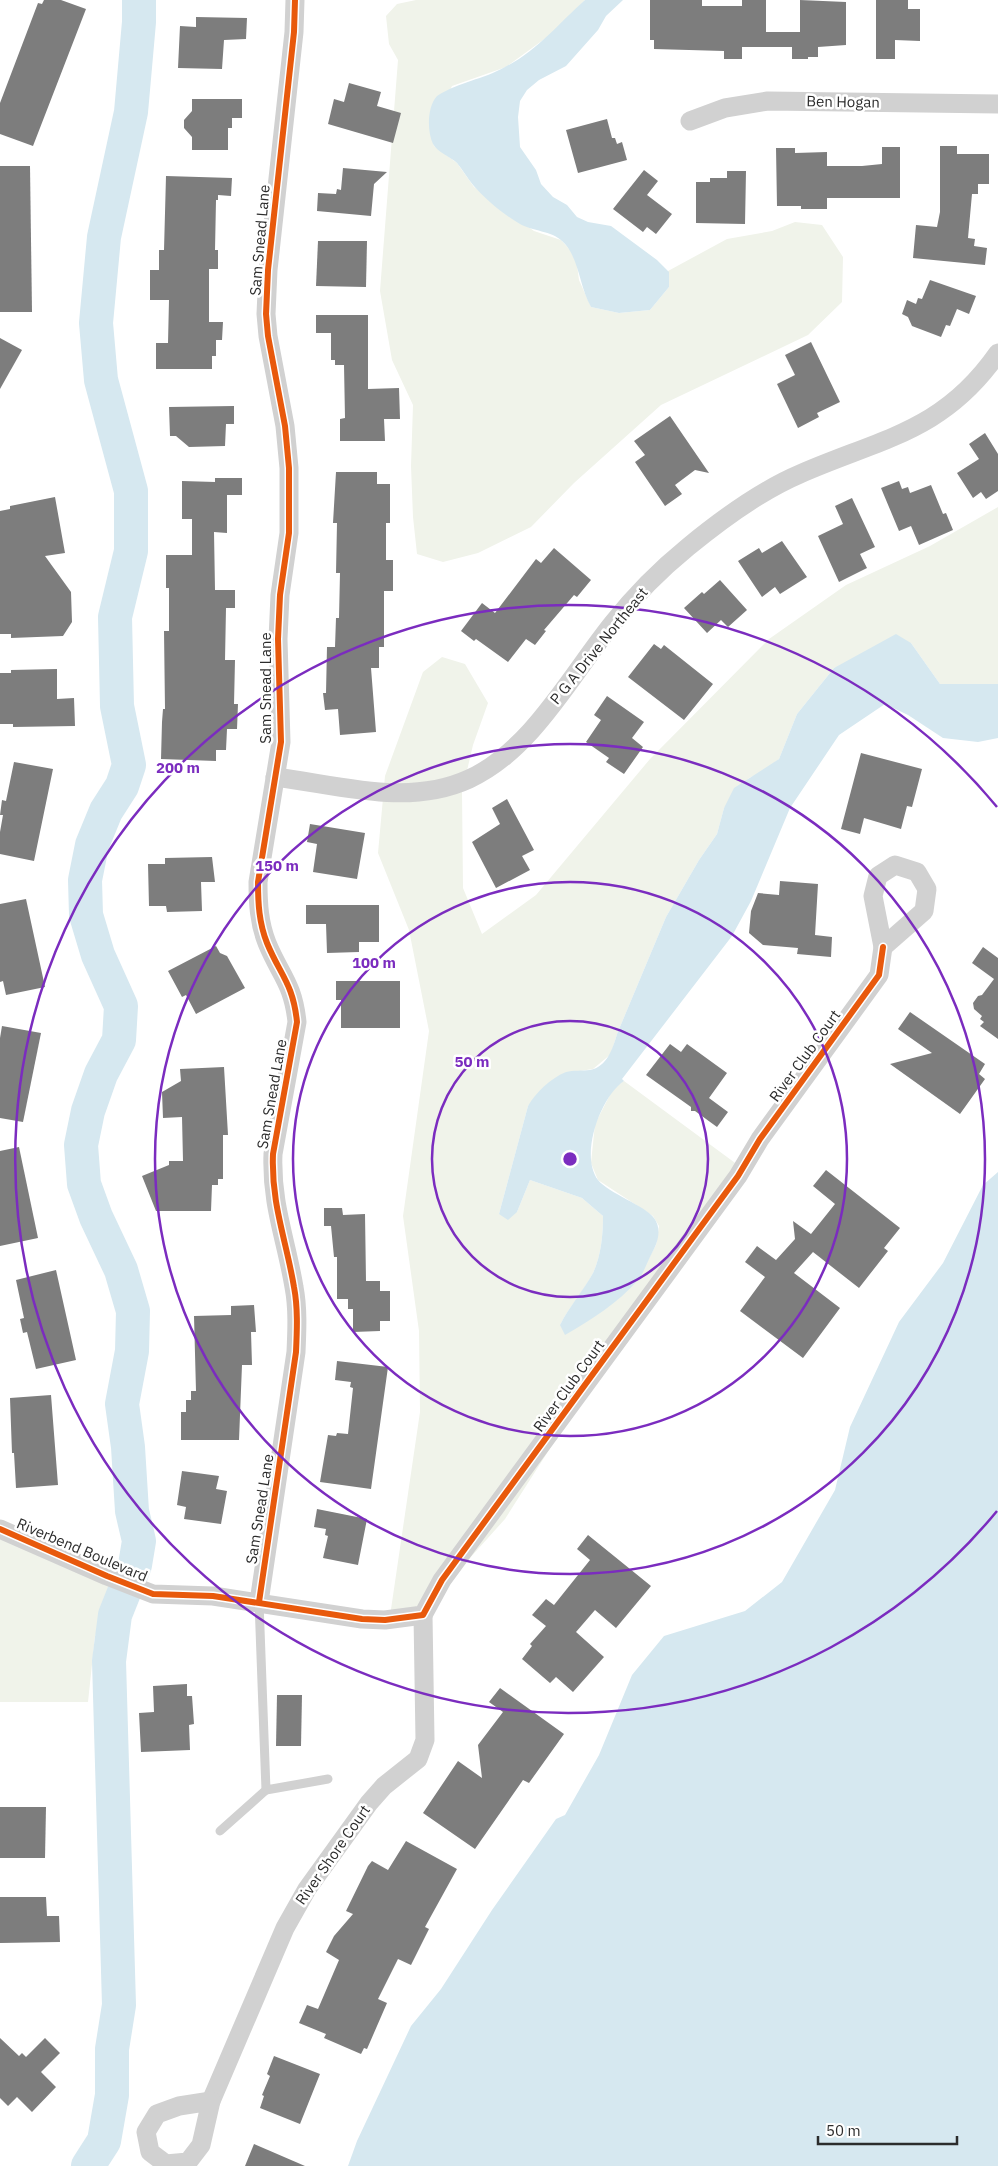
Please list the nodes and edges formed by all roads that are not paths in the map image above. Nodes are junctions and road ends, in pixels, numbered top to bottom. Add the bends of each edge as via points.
1 (295, 0) edge
2 (998, 104) edge
3 (690, 121) dead end
4 (998, 353) edge
5 (276, 777) junction
6 (884, 947) dead end
7 (0, 1529) edge
8 (259, 1602) junction
9 (423, 1615) junction
10 (328, 1778) dead end
11 (266, 1790) junction
12 (220, 1831) dead end
13 (211, 2101) dead end

1 - 5 street, Sam Snead Lane via 267,279 268,336 285,426 290,510 280,595 281,728
2 - 3 street, Ben Hogan via 768,101 725,108
4 - 5 street, P G A Drive Northeast via 966,391 925,423 799,474 762,494 687,547 614,621 523,742 489,769 445,788 405,794
5 - 8 street, Sam Snead Lane via 258,882 258,905 267,944 289,982 297,1022 272,1175 277,1218 294,1287 297,1331
6 - 9 street, River Club Court via 879,975 760,1139 738,1176 442,1580
7 - 8 street, Riverbend Boulevard via 153,1594 213,1596
8 - 9 street via 362,1619 385,1620
8 - 11 lane
9 - 13 street, River Shore Court via 425,1740 418,1759 374,1797 307,1889 285,1928
10 - 11 lane
11 - 12 lane

